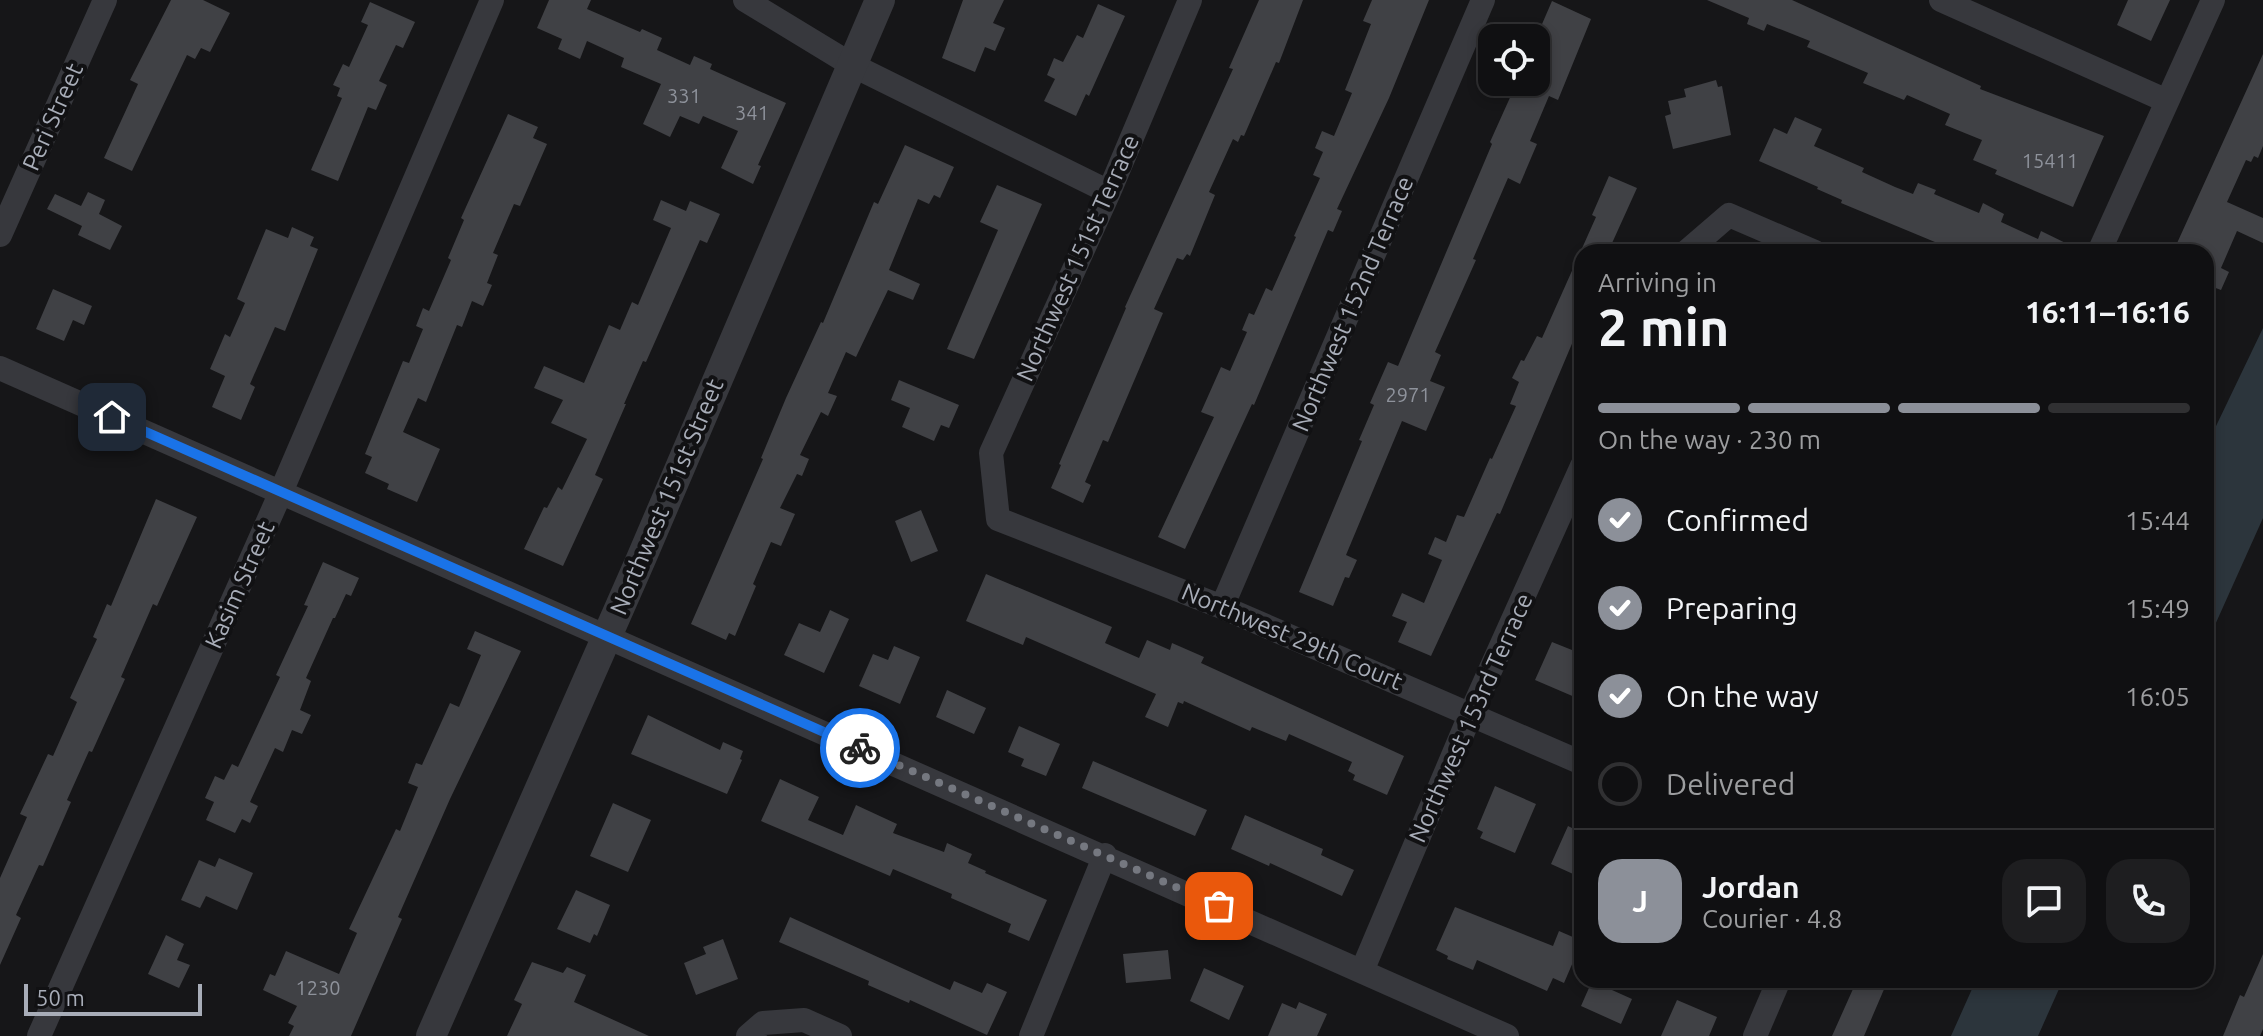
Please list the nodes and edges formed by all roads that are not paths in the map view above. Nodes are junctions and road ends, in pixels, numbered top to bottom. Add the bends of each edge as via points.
1 (105, 0) edge
2 (492, 0) edge
3 (745, 0) edge
4 (880, 0) edge
5 (1190, 0) edge
6 (1483, 0) edge
7 (1941, 0) edge
8 (2213, 0) edge
9 (852, 65) junction
10 (2167, 101) junction
11 (1109, 192) junction
12 (0, 235) edge
13 (1695, 244) edge
14 (1796, 244) edge
15 (2103, 244) edge
16 (0, 368) edge
17 (1574, 485) edge
18 (281, 492) junction
19 (998, 519) joint
20 (1222, 607) junction
21 (607, 637) junction
22 (1471, 713) junction
23 (1574, 759) edge
24 (1105, 855) junction
25 (1362, 971) junction
26 (1776, 988) edge
27 (756, 1029) edge
28 (39, 1036) edge
29 (431, 1036) edge
30 (840, 1036) edge
31 (1031, 1036) edge
32 (1507, 1036) edge
33 (1755, 1036) edge

1 - 12 street, Peri Street
2 - 18 street, Kasim Street
3 - 9 street
4 - 9 street, Northwest 151st Street
5 - 11 street, Northwest 151st Terrace
6 - 20 street, Northwest 152nd Terrace
7 - 10 street
8 - 10 street
9 - 11 street
9 - 21 street, Northwest 151st Street
10 - 15 street
11 - 19 street, Northwest 151st Terrace via 991,453
13 - 14 street via 1729,215
16 - 18 street
17 - 22 street, Northwest 153rd Terrace
18 - 21 street
18 - 28 street, Kasim Street
19 - 20 street, Northwest 29th Court
20 - 22 street, Northwest 29th Court
21 - 24 street
21 - 29 street, Northwest 151st Street
22 - 23 street, Northwest 29th Court
22 - 25 street, Northwest 153rd Terrace
24 - 25 street
24 - 31 street
25 - 32 street
26 - 33 street
27 - 30 street via 804,1020

